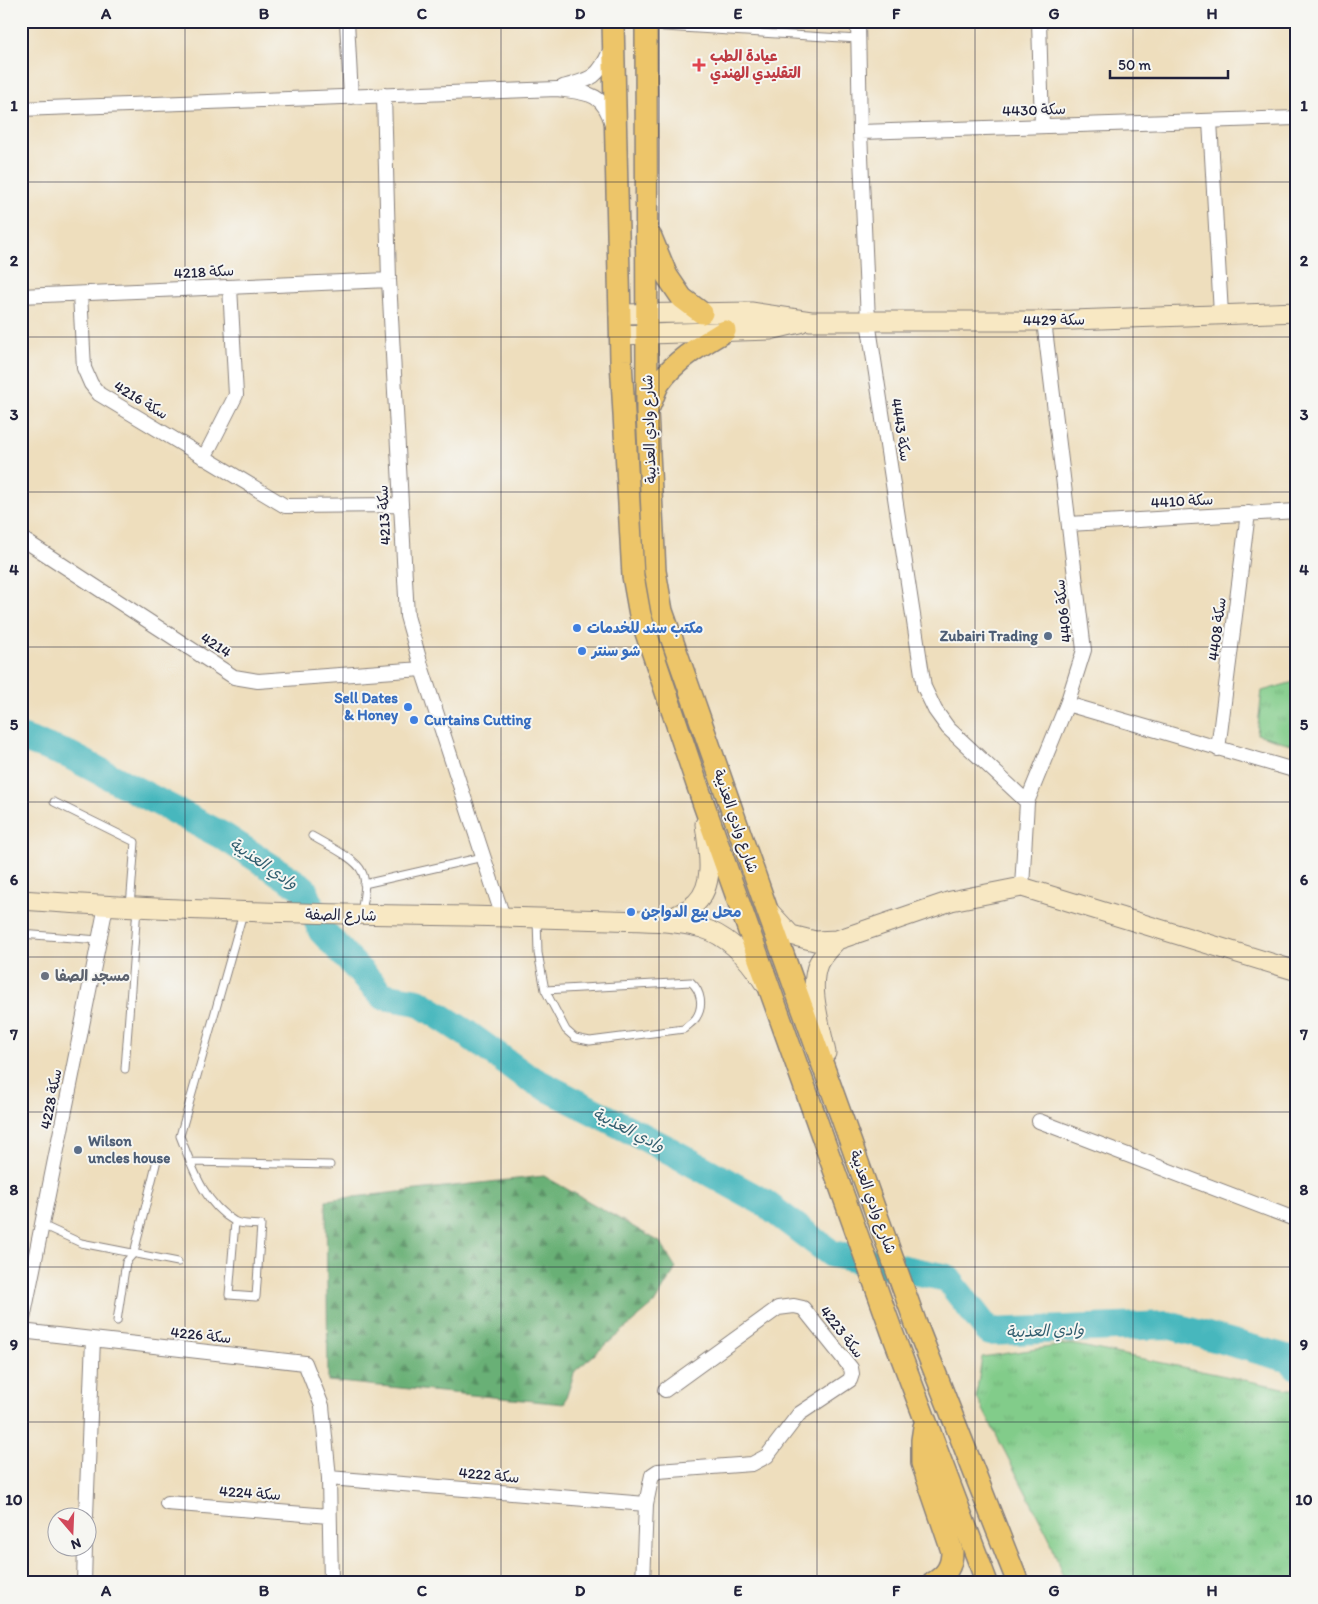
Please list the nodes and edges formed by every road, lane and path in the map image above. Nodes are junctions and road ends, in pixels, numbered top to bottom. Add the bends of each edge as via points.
1 (347, 21) edge
2 (612, 21) edge
3 (858, 21) edge
4 (1039, 21) edge
5 (646, 23) edge
6 (858, 39) junction
7 (613, 46) junction
8 (557, 89) junction
9 (384, 95) junction
10 (351, 97) junction
11 (21, 109) edge
12 (1297, 118) edge
13 (1210, 121) junction
14 (1042, 126) junction
15 (860, 132) junction
16 (615, 137) junction
17 (646, 224) junction
18 (388, 280) junction
19 (230, 287) junction
20 (80, 294) junction
21 (21, 296) edge
22 (1297, 312) edge
23 (619, 314) junction
24 (702, 314) junction
25 (1221, 314) junction
26 (811, 321) junction
27 (868, 321) junction
28 (1044, 321) junction
29 (646, 324) junction
30 (725, 331) junction
31 (620, 335) junction
32 (647, 412) junction
33 (204, 458) junction
34 (400, 505) junction
35 (1297, 511) edge
36 (1248, 513) junction
37 (1069, 524) junction
38 (21, 538) edge
39 (422, 669) junction
40 (1067, 704) junction
41 (1218, 748) junction
42 (1297, 771) edge
43 (54, 802) dead end
44 (703, 802) junction
45 (1027, 802) junction
46 (312, 836) dead end
47 (483, 857) junction
48 (364, 884) junction
49 (1022, 888) junction
50 (21, 900) edge
51 (106, 906) junction
52 (134, 907) junction
53 (766, 907) junction
54 (243, 912) junction
55 (352, 915) junction
56 (503, 917) junction
57 (537, 918) junction
58 (662, 922) junction
59 (21, 934) edge
60 (99, 940) junction
61 (838, 940) junction
62 (1297, 971) edge
63 (545, 990) junction
64 (771, 995) junction
65 (125, 1069) dead end
66 (835, 1095) junction
67 (1039, 1120) dead end
68 (157, 1160) dead end
69 (190, 1162) junction
70 (330, 1165) dead end
71 (1297, 1220) edge
72 (235, 1222) junction
73 (42, 1225) junction
74 (134, 1253) junction
75 (178, 1262) dead end
76 (117, 1321) dead end
77 (21, 1330) edge
78 (94, 1339) junction
79 (665, 1390) dead end
80 (925, 1421) junction
81 (329, 1478) junction
82 (167, 1504) dead end
83 (646, 1504) junction
84 (86, 1506) edge
85 (329, 1516) junction
86 (85, 1556) edge
87 (84, 1583) edge
88 (331, 1583) edge
89 (643, 1583) edge
90 (933, 1583) edge
91 (987, 1583) edge
92 (1018, 1583) edge

1 - 10 street
2 - 7 main road, شارع وادي العذيبة
3 - 6 street, سكة 4443
4 - 14 street
5 - 6 lane
5 - 17 main road, شارع وادي العذيبة
6 - 15 street, سكة 4443
7 - 8 street via 596,75
7 - 16 main road, شارع وادي العذيبة
8 - 9 street
8 - 16 street via 589,93 601,102
9 - 10 street
9 - 18 street, سكة 4213
10 - 11 street
12 - 13 street, سكة 4430
13 - 14 street, سكة 4430
13 - 25 street
14 - 15 street, سكة 4430
15 - 27 street, سكة 4443
16 - 23 main road, شارع وادي العذيبة
17 - 24 main road via 667,276 682,298
17 - 29 main road, شارع وادي العذيبة
18 - 19 street, سكة 4218
18 - 34 street, سكة 4213
19 - 20 street, سكة 4218
19 - 33 street via 236,394
20 - 21 street, سكة 4218
20 - 33 street, سكة 4216 via 84,368 91,384 99,394
22 - 25 street, سكة 4429
23 - 29 street, سكة 4429
23 - 31 main road, شارع وادي العذيبة
24 - 26 street, سكة 4429 via 751,312
24 - 29 street, سكة 4429
25 - 28 street, سكة 4429
26 - 27 street, سكة 4429
26 - 30 street, سكة 4429 via 770,330
27 - 28 street, سكة 4429
27 - 45 street, سكة 4443 via 924,687 948,728
28 - 37 street, سكة 4406
29 - 30 street, سكة 4429
29 - 31 street, سكة 4429
29 - 32 main road, شارع وادي العذيبة
30 - 32 main road via 677,363 660,383
31 - 44 main road, شارع وادي العذيبة via 634,576 640,615
32 - 53 main road, شارع وادي العذيبة via 656,571 662,611
33 - 34 street, سكة 4216 via 285,506
34 - 39 street, سكة 4213 via 407,616
35 - 36 street, سكة 4410
36 - 37 street, سكة 4410
36 - 41 street, سكة 4408
37 - 40 street, سكة 4406 via 1084,650
38 - 39 street, 4214 via 234,677 258,681
39 - 47 street, سكة 4213
40 - 41 street
40 - 45 street, سكة 4406
41 - 42 street
43 - 52 lane via 135,842
44 - 58 street, شارع الصفة via 708,851 705,890 696,903
44 - 64 main road, شارع وادي العذيبة
45 - 49 street, سكة 4406
46 - 48 lane via 357,863 363,873
47 - 48 lane
47 - 56 street, سكة 4213
48 - 55 lane
49 - 61 street via 951,901
49 - 62 street
50 - 51 street, شارع الصفة
51 - 52 street, شارع الصفة
51 - 60 street, سكة 4228
52 - 54 street, شارع الصفة
52 - 65 lane
53 - 61 street via 792,935 815,941
53 - 66 main road, شارع وادي العذيبة
54 - 55 street, شارع الصفة
54 - 69 lane via 180,1136
55 - 56 street, شارع الصفة
56 - 57 street, شارع الصفة
57 - 58 street, شارع الصفة
57 - 63 lane via 538,953
58 - 64 street, شارع الصفة via 702,928 723,937 755,969
59 - 60 lane
60 - 73 street, سكة 4228
61 - 66 street via 818,964 813,982
63 - 63 lane via 566,1030 575,1038 590,1041 684,1028 696,1019 701,1006 698,988 691,982
64 - 80 main road, شارع وادي العذيبة
66 - 92 main road, شارع وادي العذيبة via 916,1324
67 - 71 street
68 - 74 lane
69 - 70 lane
69 - 72 lane via 210,1201
72 - 72 lane via 229,1294 256,1297 261,1225
73 - 74 lane via 81,1243
73 - 77 street, سكة 4228
74 - 75 lane
74 - 76 lane via 126,1262
77 - 78 street, سكة 4226
78 - 81 street, سكة 4226 via 305,1363 322,1406
78 - 84 street
79 - 83 street, سكة 4223 via 778,1308 786,1306 802,1308 851,1368 852,1374 850,1380 799,1414 761,1460 752,1464 658,1471 651,1478
80 - 90 main road via 922,1463 952,1551 952,1563 946,1573
80 - 91 main road, شارع وادي العذيبة
81 - 83 street, سكة 4222
81 - 85 street
82 - 85 street, سكة 4224
83 - 89 street, سكة 4223
85 - 88 street
86 - 87 street

